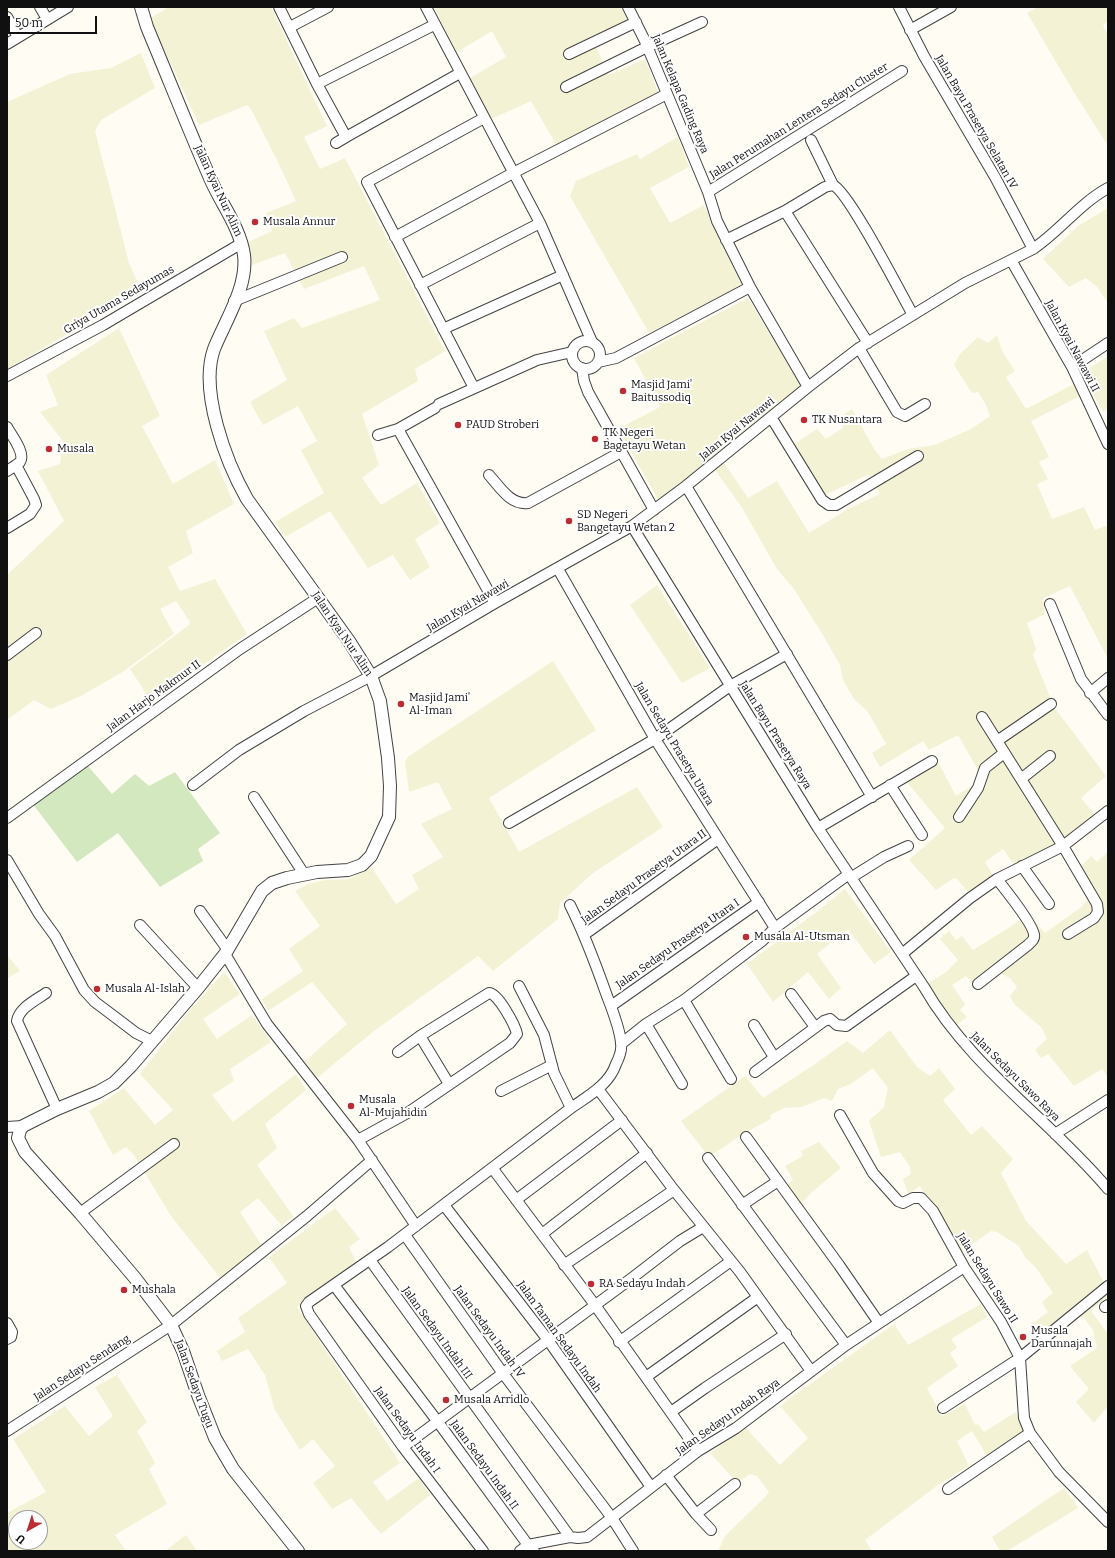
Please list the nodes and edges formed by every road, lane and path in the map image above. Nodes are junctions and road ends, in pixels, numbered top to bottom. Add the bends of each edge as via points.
1 (40, 7) edge
2 (68, 7) edge
3 (141, 7) edge
4 (279, 7) edge
5 (328, 7) edge
6 (426, 7) edge
7 (628, 7) edge
8 (899, 7) edge
9 (951, 7) edge
10 (7, 17) edge
11 (47, 19) junction
12 (636, 22) junction
13 (702, 22) dead end
14 (434, 25) junction
15 (290, 27) junction
16 (910, 30) junction
17 (18, 37) junction
18 (7, 44) edge
19 (647, 47) junction
20 (569, 54) dead end
21 (902, 71) dead end
22 (460, 73) junction
23 (317, 84) junction
24 (566, 87) dead end
25 (667, 94) junction
26 (484, 118) junction
27 (346, 137) junction
28 (811, 140) dead end
29 (336, 143) dead end
30 (513, 173) junction
31 (833, 185) junction
32 (1108, 188) edge
33 (708, 192) junction
34 (785, 212) junction
35 (540, 223) junction
36 (395, 237) junction
37 (726, 240) junction
38 (242, 243) junction
39 (1033, 249) junction
40 (342, 257) dead end
41 (1011, 260) junction
42 (563, 275) junction
43 (420, 285) junction
44 (750, 287) junction
45 (234, 301) junction
46 (913, 315) junction
47 (443, 329) junction
48 (592, 342) junction
49 (1108, 343) edge
50 (864, 346) junction
51 (572, 352) junction
52 (598, 362) junction
53 (1072, 367) junction
54 (582, 368) junction
55 (7, 376) edge
56 (808, 387) junction
57 (474, 388) junction
58 (925, 404) dead end
59 (771, 417) junction
60 (7, 427) edge
61 (398, 429) junction
62 (378, 435) dead end
63 (1108, 444) edge
64 (621, 452) junction
65 (918, 456) dead end
66 (16, 465) junction
67 (7, 471) edge
68 (489, 475) dead end
69 (686, 486) junction
70 (654, 510) junction
71 (632, 526) junction
72 (7, 528) edge
73 (558, 569) junction
74 (318, 598) junction
75 (495, 603) junction
76 (1050, 604) dead end
77 (36, 633) dead end
78 (787, 654) junction
79 (7, 655) edge
80 (371, 676) junction
81 (1108, 678) edge
82 (730, 686) junction
83 (1090, 693) junction
84 (1051, 704) dead end
85 (1108, 714) edge
86 (982, 717) dead end
87 (655, 739) junction
88 (997, 741) junction
89 (1004, 753) junction
90 (1050, 756) dead end
91 (932, 761) dead end
92 (1021, 780) junction
93 (193, 785) dead end
94 (890, 785) junction
95 (872, 796) junction
96 (254, 797) dead end
97 (1108, 811) edge
98 (9, 813) edge
99 (959, 817) dead end
100 (509, 823) dead end
101 (818, 828) junction
102 (922, 836) dead end
103 (718, 838) junction
104 (908, 846) dead end
105 (1063, 846) junction
106 (7, 860) edge
107 (1022, 866) junction
108 (304, 874) junction
109 (850, 876) junction
110 (997, 879) junction
111 (759, 902) junction
112 (1049, 904) dead end
113 (570, 905) dead end
114 (200, 911) dead end
115 (140, 925) dead end
116 (775, 928) junction
117 (584, 934) junction
118 (1068, 934) dead end
119 (227, 952) junction
120 (902, 954) junction
121 (916, 976) junction
122 (978, 984) dead end
123 (519, 986) dead end
124 (198, 988) junction
125 (46, 993) dead end
126 (791, 994) dead end
127 (684, 1000) junction
128 (611, 1006) junction
129 (646, 1024) junction
130 (754, 1025) dead end
131 (815, 1027) junction
132 (420, 1036) junction
133 (152, 1041) junction
134 (621, 1044) junction
135 (398, 1052) dead end
136 (774, 1057) junction
137 (552, 1065) junction
138 (755, 1072) dead end
139 (731, 1079) dead end
140 (449, 1084) junction
141 (682, 1084) dead end
142 (598, 1089) junction
143 (501, 1091) dead end
144 (1108, 1100) edge
145 (571, 1108) junction
146 (57, 1109) junction
147 (840, 1115) dead end
148 (622, 1120) junction
149 (7, 1126) edge
150 (22, 1126) junction
151 (1055, 1134) junction
152 (746, 1137) dead end
153 (358, 1140) junction
154 (174, 1144) dead end
155 (647, 1153) junction
156 (708, 1158) dead end
157 (372, 1160) junction
158 (493, 1169) junction
159 (778, 1181) junction
160 (1108, 1189) edge
161 (674, 1190) junction
162 (516, 1200) junction
163 (444, 1205) junction
164 (742, 1205) junction
165 (80, 1213) junction
166 (416, 1226) junction
167 (703, 1227) junction
168 (542, 1234) junction
169 (405, 1235) junction
170 (370, 1260) junction
171 (731, 1261) junction
172 (564, 1265) junction
173 (964, 1267) junction
174 (334, 1285) junction
175 (1108, 1286) edge
176 (758, 1297) junction
177 (595, 1306) junction
178 (7, 1323) edge
179 (879, 1323) junction
180 (170, 1325) junction
181 (786, 1334) junction
182 (7, 1339) edge
183 (548, 1340) junction
184 (619, 1342) junction
185 (846, 1345) junction
186 (1020, 1358) junction
187 (811, 1371) junction
188 (502, 1372) junction
189 (646, 1377) junction
190 (470, 1398) junction
191 (943, 1408) dead end
192 (671, 1412) junction
193 (438, 1422) junction
194 (7, 1430) edge
195 (1030, 1434) junction
196 (403, 1446) junction
197 (698, 1451) junction
198 (666, 1475) junction
199 (735, 1484) dead end
200 (651, 1486) junction
201 (948, 1489) dead end
202 (696, 1514) junction
203 (612, 1518) junction
204 (1108, 1522) edge
205 (711, 1530) dead end
206 (570, 1537) junction
207 (527, 1549) edge
208 (298, 1551) edge
209 (483, 1551) edge
210 (633, 1551) edge

1 - 11 street
2 - 11 street
3 - 38 street, Jalan Kyai Nur Alim via 205,167
4 - 15 street
5 - 15 street
6 - 14 street
7 - 12 street, Jalan Kelapa Gading Raya
8 - 16 street, Jalan Bayu Prasetya Selatan IV
9 - 16 street
10 - 17 street
11 - 17 street
12 - 19 street, Jalan Kelapa Gading Raya
12 - 20 street
13 - 19 street
14 - 22 street
14 - 23 street
15 - 23 street
16 - 39 street, Jalan Bayu Prasetya Selatan IV via 995,177
17 - 18 street
19 - 24 street
19 - 25 street, Jalan Kelapa Gading Raya
21 - 33 street, Jalan Perumahan Lentera Sedayu Cluster
22 - 26 street
22 - 27 street
23 - 27 street
25 - 30 street
25 - 33 street, Jalan Kelapa Gading Raya
26 - 30 street
26 - 36 street via 367,182
27 - 29 street
28 - 31 street
30 - 35 street
30 - 36 street
31 - 34 street via 799,201
31 - 46 street via 839,189 858,217
32 - 39 street, Jalan Kyai Nawawi
33 - 37 street, Jalan Kelapa Gading Raya
34 - 37 street
34 - 50 street
35 - 42 street
35 - 43 street
36 - 43 street
37 - 44 street, Jalan Kelapa Gading Raya
38 - 45 street, Jalan Kyai Nur Alim via 244,273
38 - 55 street, Griya Utama Sedayumas via 103,325
39 - 41 street, Jalan Kyai Nawawi
40 - 45 street
41 - 46 street, Jalan Kyai Nawawi via 965,283
41 - 53 street, Jalan Kyai Nawawi II
42 - 47 street
42 - 48 street
43 - 47 street
44 - 52 street via 616,358
44 - 56 street, Jalan Kelapa Gading Raya
45 - 74 street, Jalan Kyai Nur Alim via 214,349 210,367 209,384 219,434 237,482 247,499
46 - 50 street, Jalan Kyai Nawawi
47 - 57 street
48 - 51 street via 577,343
48 - 52 street via 600,354
49 - 53 street
50 - 56 street, Jalan Kyai Nawawi
50 - 58 street via 897,412 909,415
51 - 54 street via 574,362
51 - 57 street via 537,360
52 - 54 street via 591,368
53 - 63 street, Jalan Kyai Nawawi II
54 - 64 street via 588,392
56 - 59 street, Jalan Kyai Nawawi
57 - 61 street
59 - 65 street via 822,500 829,505 836,505
59 - 69 street, Jalan Kyai Nawawi
60 - 66 street via 22,457
61 - 62 street
61 - 75 street
64 - 68 street via 528,503 514,502
64 - 70 street
66 - 67 street
66 - 72 street via 36,505 30,514
69 - 70 street, Jalan Kyai Nawawi
69 - 78 street
70 - 71 street, Jalan Kyai Nawawi
71 - 73 street, Jalan Kyai Nawawi
71 - 82 street, Jalan Bayu Prasetya Raya
73 - 75 street, Jalan Kyai Nawawi
73 - 87 street, Jalan Sedayu Prasetya Utara
74 - 80 street, Jalan Kyai Nur Alim
74 - 98 street, Jalan Harjo Makmur II via 240,649
75 - 80 street, Jalan Kyai Nawawi
76 - 83 street via 1080,680
77 - 79 street
78 - 82 street
78 - 95 street
80 - 93 street, Jalan Kyai Nawawi via 304,711 239,750
80 - 108 street, Jalan Kyai Nur Alim via 380,701 388,758 389,817 371,856 362,865 348,870
81 - 83 street
82 - 87 street
82 - 101 street, Jalan Bayu Prasetya Raya
83 - 85 street
84 - 88 street
86 - 88 street
87 - 100 street
87 - 103 street, Jalan Sedayu Prasetya Utara
88 - 89 street
89 - 92 street
89 - 99 street via 985,768 978,788
90 - 92 street
91 - 94 street
92 - 105 street
94 - 95 street
94 - 102 street
95 - 101 street
96 - 108 street
97 - 105 street
101 - 109 street, Jalan Bayu Prasetya Raya
103 - 111 street, Jalan Sedayu Prasetya Utara
103 - 117 street, Jalan Sedayu Prasetya Utara II
104 - 109 street
105 - 107 street
105 - 118 street via 1098,908 1094,918
106 - 133 street via 84,990 95,1002 136,1033
107 - 110 street
107 - 112 street
108 - 119 street, Jalan Kyai Nur Alim via 272,884 262,891
109 - 116 street
109 - 120 street, Jalan Bayu Prasetya Raya
110 - 120 street
110 - 122 street via 1035,936 1028,945
111 - 116 street, Jalan Sedayu Prasetya Utara
111 - 128 street, Jalan Sedayu Prasetya Utara I
113 - 117 street
114 - 119 street
115 - 124 street
116 - 127 street via 762,941
117 - 128 street
119 - 124 street, Jalan Kyai Nur Alim
119 - 153 street via 267,1024
120 - 121 street, Jalan Sedayu Sawo Raya
121 - 131 street via 846,1026 841,1026 830,1019
121 - 151 street, Jalan Sedayu Sawo Raya via 934,1005 975,1056
123 - 137 street via 544,1036
124 - 133 street, Jalan Kyai Nur Alim
125 - 146 street via 21,1012 17,1021
126 - 131 street
127 - 129 street
127 - 139 street
128 - 134 street
129 - 134 street
129 - 141 street
130 - 136 street
131 - 136 street
132 - 135 street
132 - 140 street
132 - 140 street via 489,993 494,994 498,1000 516,1032 516,1037
133 - 146 street, Jalan Kyai Nur Alim via 114,1083
134 - 142 street via 612,1073
136 - 138 street
137 - 143 street
137 - 145 street
140 - 153 street via 409,1112
142 - 145 street
142 - 148 street
144 - 151 street
145 - 158 street
146 - 150 street, Jalan Kyai Nur Alim
147 - 173 street, Jalan Sedayu Sawo II via 874,1173 898,1201 903,1203 918,1197 928,1204
148 - 155 street
148 - 162 street
149 - 150 street, Jalan Kyai Nur Alim
150 - 165 street, Jalan Sedayu Tugu via 18,1138 24,1152
151 - 160 street, Jalan Sedayu Sawo Raya via 1086,1163
152 - 159 street
153 - 157 street
154 - 165 street
155 - 161 street
155 - 168 street
156 - 164 street
157 - 166 street
157 - 180 street, Jalan Sedayu Sendang via 307,1216
158 - 162 street
158 - 163 street
159 - 164 street
159 - 179 street
161 - 167 street
161 - 172 street
162 - 168 street
163 - 166 street
163 - 183 street, Jalan Taman Sedayu Indah
164 - 185 street
165 - 180 street, Jalan Sedayu Tugu via 135,1278
166 - 169 street
167 - 171 street
167 - 177 street via 680,1240
168 - 172 street
169 - 170 street
169 - 188 street, Jalan Sedayu Indah IV
170 - 174 street
170 - 190 street, Jalan Sedayu Indah III
171 - 176 street
171 - 184 street
172 - 177 street
173 - 179 street, Jalan Sedayu Indah Raya
173 - 186 street, Jalan Sedayu Sawo II via 1001,1322
174 - 193 street, Jalan Sedayu Indah II
174 - 196 street, Jalan Sedayu Indah I via 307,1304 306,1308
175 - 186 street
176 - 181 street
176 - 189 street
177 - 183 street
177 - 184 street
178 - 182 street via 12,1332 11,1337
179 - 185 street, Jalan Sedayu Indah Raya
180 - 194 street, Jalan Sedayu Sendang
180 - 208 street, Jalan Sedayu Tugu via 183,1351 207,1419 223,1455
181 - 187 street
181 - 192 street
183 - 188 street
183 - 200 street, Jalan Taman Sedayu Indah
184 - 189 street
185 - 187 street, Jalan Sedayu Indah Raya
186 - 191 street
186 - 195 street, Jalan Sedayu Sawo II via 1024,1418
187 - 197 street, Jalan Sedayu Indah Raya via 753,1416
188 - 190 street
188 - 203 street, Jalan Sedayu Indah IV
189 - 192 street
190 - 193 street
190 - 206 street, Jalan Sedayu Indah III
192 - 197 street
193 - 196 street
193 - 207 street, Jalan Sedayu Indah II
195 - 201 street
195 - 204 street, Jalan Sedayu Sawo II via 1059,1472
196 - 209 street, Jalan Sedayu Indah I
197 - 198 street, Jalan Sedayu Indah Raya
198 - 200 street, Jalan Sedayu Indah Raya
198 - 202 street
199 - 202 street
200 - 203 street, Jalan Sedayu Indah Raya
202 - 205 street
203 - 206 street, Jalan Sedayu Indah Raya via 587,1537
203 - 210 street
206 - 207 street, Jalan Sedayu Indah Raya

